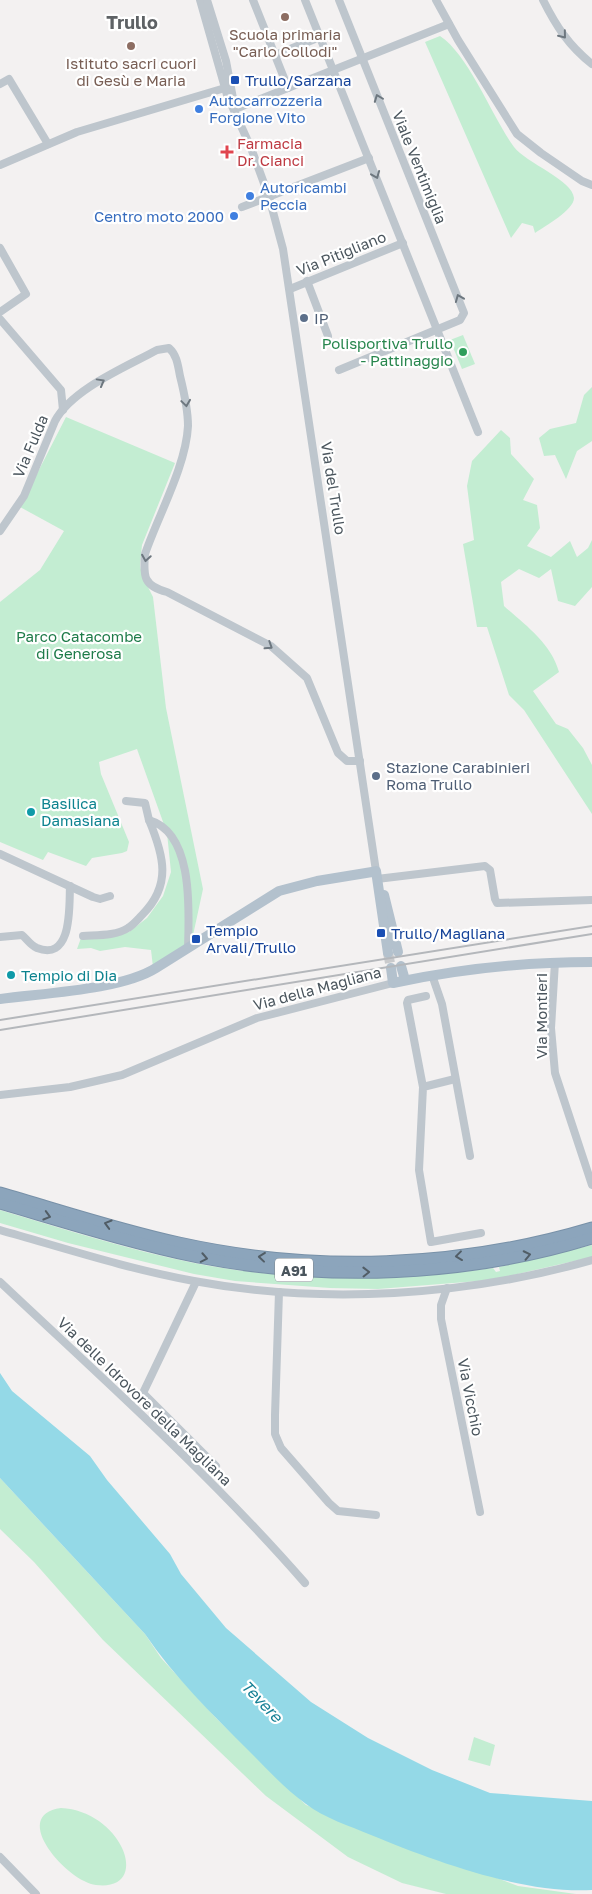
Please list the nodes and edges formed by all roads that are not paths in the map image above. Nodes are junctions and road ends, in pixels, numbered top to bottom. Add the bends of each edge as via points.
1 (200, 0) edge
2 (207, 0) edge
3 (253, 0) edge
4 (305, 0) edge
5 (339, 0) edge
6 (436, 0) edge
7 (543, 0) edge
8 (449, 24) junction
9 (320, 37) junction
10 (275, 55) junction
11 (362, 58) junction
12 (592, 64) edge
13 (333, 70) junction
14 (0, 84) edge
15 (225, 88) junction
16 (288, 88) junction
17 (235, 109) junction
18 (48, 144) junction
19 (369, 158) junction
20 (0, 165) edge
21 (592, 184) edge
22 (269, 198) junction
23 (242, 207) dead end
24 (403, 243) junction
25 (0, 248) edge
26 (307, 281) junction
27 (290, 289) junction
28 (0, 312) edge
29 (0, 319) edge
30 (438, 329) junction
31 (328, 336) dead end
32 (340, 370) dead end
33 (63, 410) junction
34 (478, 432) dead end
35 (0, 531) edge
36 (360, 761) junction
37 (126, 802) dead end
38 (148, 820) junction
39 (0, 854) edge
40 (376, 875) junction
41 (70, 886) junction
42 (110, 896) dead end
43 (592, 900) edge
44 (83, 936) dead end
45 (0, 937) edge
46 (188, 948) junction
47 (393, 953) tunnel mouth
48 (555, 962) junction
49 (592, 962) edge
50 (432, 975) junction
51 (405, 980) junction
52 (393, 983) junction
53 (426, 996) dead end
54 (0, 999) edge
55 (454, 1079) junction
56 (423, 1087) junction
57 (0, 1095) edge
58 (470, 1156) dead end
59 (592, 1185) edge
60 (0, 1193) edge
61 (0, 1203) edge
62 (592, 1228) edge
63 (0, 1230) edge
64 (481, 1234) dead end
65 (592, 1238) edge
66 (592, 1260) edge
67 (0, 1282) edge
68 (196, 1282) junction
69 (447, 1288) junction
70 (279, 1292) junction
71 (216, 1466) dead end
72 (480, 1512) dead end
73 (376, 1515) dead end
74 (305, 1583) dead end
75 (0, 1857) edge
76 (36, 1894) edge

1 - 15 street, Via del Trullo
2 - 17 street, Via del Trullo via 226,61
3 - 10 street
4 - 9 street
5 - 11 street, Viale Ventimiglia
6 - 8 street
7 -> 12 street via 558,30 577,53
8 - 11 street
8 - 21 street via 517,134 582,181
9 - 10 street
9 - 13 street
10 - 16 street
11 - 13 street
30 -> 11 street, Viale Ventimiglia via 460,320 464,313
13 - 16 street
13 - 19 street
14 - 18 street via 9,79
15 - 17 street, Via del Trullo
15 - 18 street via 96,126
16 - 17 street
17 - 22 street, Via del Trullo
18 - 20 street
19 - 22 street
19 -> 24 street
22 - 23 street
22 - 27 street, Via del Trullo
24 - 26 street, Via Pitigliano
24 - 30 street
25 - 28 street via 26,294
26 - 27 street, Via Pitigliano
26 - 31 street
27 - 36 street, Via del Trullo
29 - 33 street via 61,390
30 - 32 street
30 - 34 street
33 - 35 street, Via Fulda via 55,421 24,496
33 -> 36 street, Via Fulda via 81,393 157,350 166,348 175,355 184,389 187,435 145,554 146,578 154,588 168,592 273,648 306,678 338,753 349,762
36 - 40 street, Via del Trullo
37 - 38 street via 145,803
38 - 44 street via 161,859 162,882 158,896 128,928 105,935
38 - 46 street via 163,825 171,836 188,879
39 - 41 street
40 - 43 street via 485,866 490,870 497,903
40 - 46 main road via 316,881 279,890
40 - 47 main road, Via del Trullo
41 - 42 street via 96,898
41 - 45 street via 69,924 62,942 41,949 22,935
46 - 54 main road via 147,974 129,979
48 - 49 main road, Via della Magliana
48 - 50 main road, Via della Magliana via 510,964
48 - 59 street, Via Montieri via 551,1028 555,1073
50 - 51 main road, Via della Magliana
50 - 55 street via 442,1004
51 - 52 main road, Via della Magliana
51 - 52 main road via 396,967
52 - 57 street, Via della Magliana via 257,1018 122,1075 70,1087
53 - 56 street via 407,1003
55 - 56 street
55 - 58 street
56 - 64 street via 419,1170 431,1242
62 -> 60 highway, A91 via 534,1244 458,1256 370,1262 300,1260 178,1243
61 -> 65 highway, A91 via 173,1252 299,1270 381,1271 458,1266 534,1253
63 - 68 street
66 - 69 street via 497,1282
67 - 74 street, Via delle Idrovore della Magliana via 169,1440 270,1542
68 - 70 street
68 - 71 street via 143,1394
69 - 70 street via 366,1294
69 - 72 street, Via Vicchio via 442,1300 441,1318
70 - 73 street via 275,1434 281,1448 338,1511
75 - 76 street

